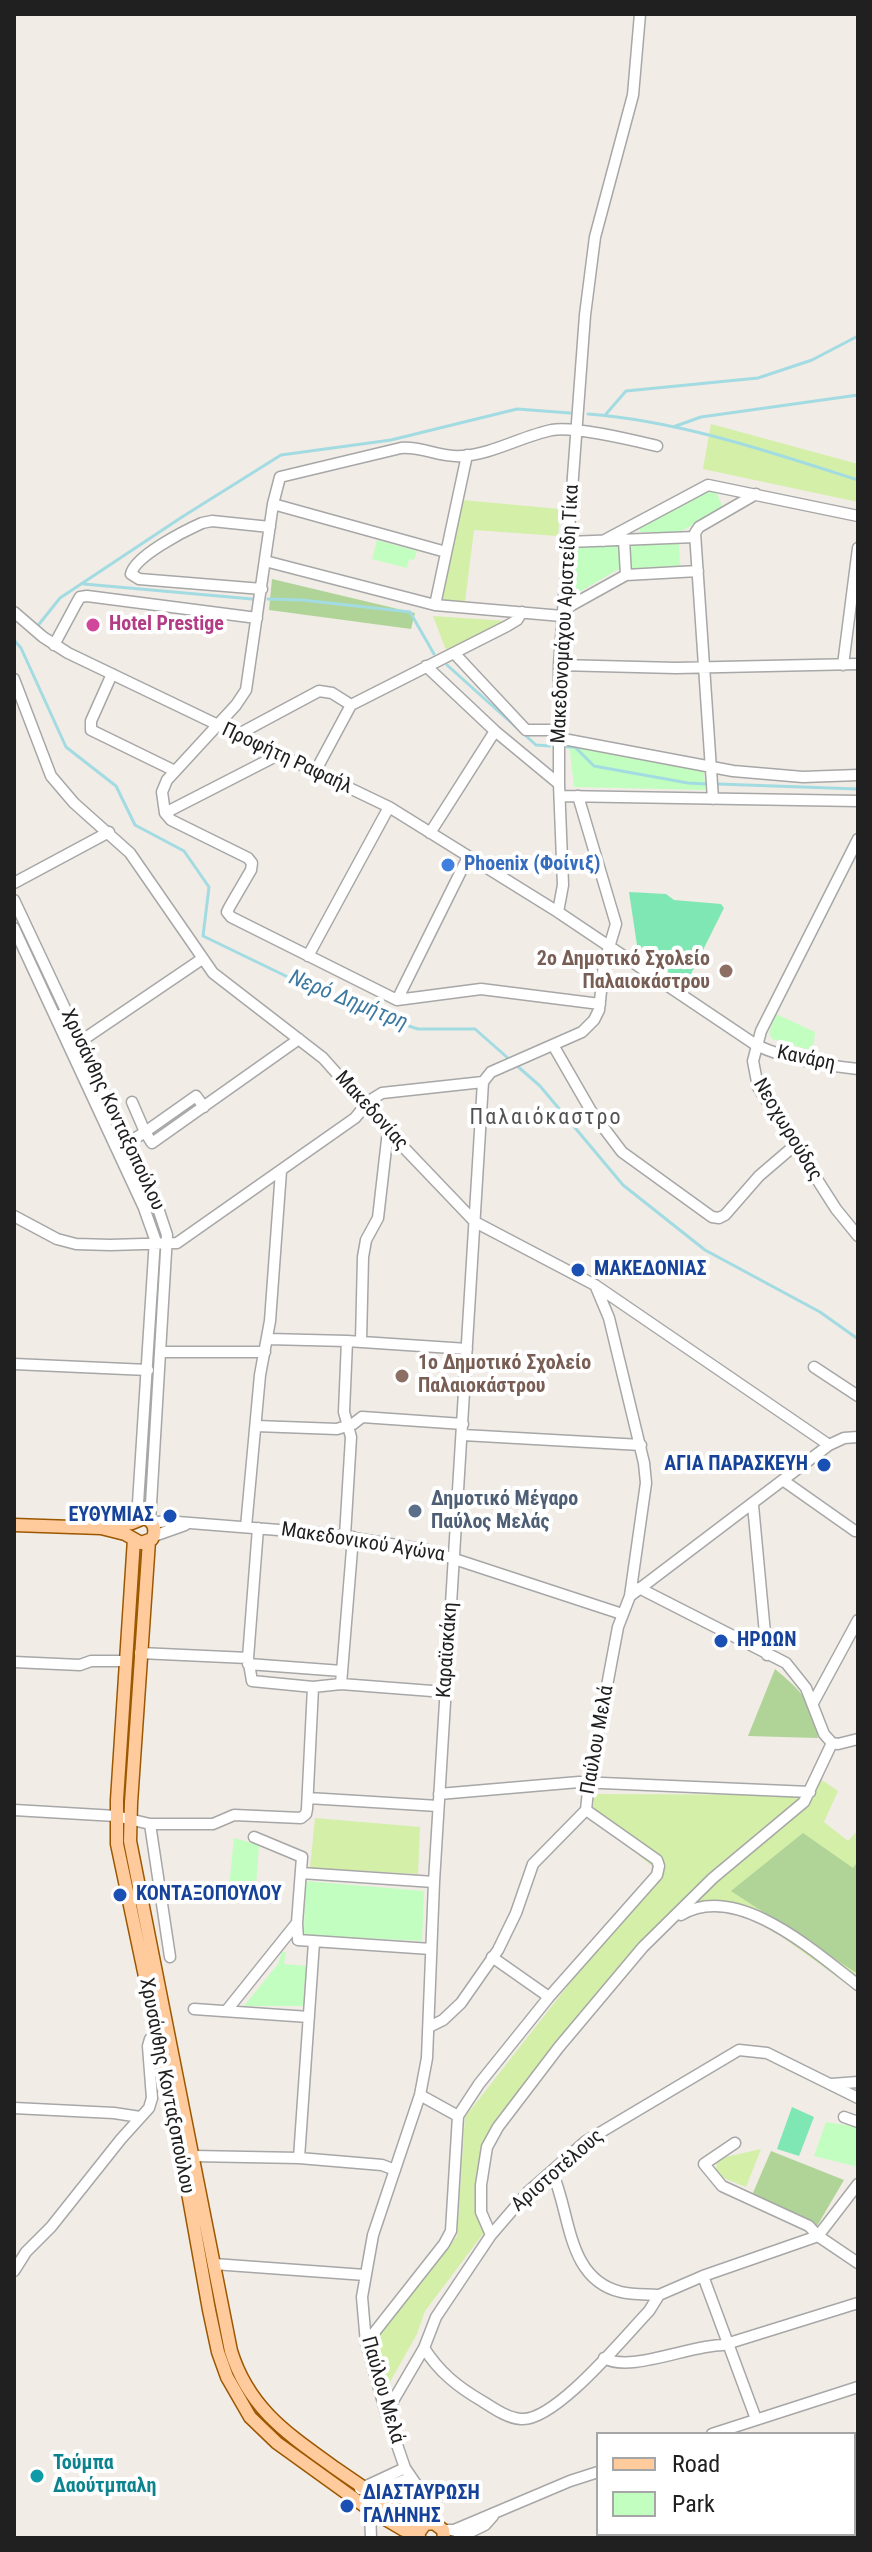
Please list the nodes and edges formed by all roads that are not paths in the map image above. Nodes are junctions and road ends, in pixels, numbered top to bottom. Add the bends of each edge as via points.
1 (640, 14) edge
2 (577, 430) junction
3 (657, 446) dead end
4 (467, 455) junction
5 (756, 494) junction
6 (273, 504) junction
7 (858, 516) edge
8 (270, 527) junction
9 (695, 537) junction
10 (624, 540) junction
11 (603, 541) junction
12 (568, 542) junction
13 (858, 548) edge
14 (446, 552) junction
15 (265, 561) junction
16 (698, 571) junction
17 (626, 575) junction
18 (262, 589) junction
19 (435, 605) junction
20 (14, 612) edge
21 (522, 612) junction
22 (562, 613) junction
23 (257, 618) junction
24 (54, 645) junction
25 (454, 653) junction
26 (858, 664) edge
27 (559, 665) junction
28 (843, 665) junction
29 (426, 666) junction
30 (704, 668) junction
31 (112, 674) junction
32 (14, 679) edge
33 (351, 705) junction
34 (216, 725) junction
35 (495, 731) junction
36 (558, 734) junction
37 (237, 735) junction
38 (278, 755) junction
39 (711, 768) junction
40 (175, 771) junction
41 (315, 772) junction
42 (858, 775) edge
43 (559, 790) junction
44 (578, 796) junction
45 (713, 799) junction
46 (858, 801) edge
47 (389, 807) junction
48 (165, 813) junction
49 (109, 832) junction
50 (430, 833) junction
51 (858, 839) edge
52 (468, 857) junction
53 (14, 883) edge
54 (14, 900) edge
55 (558, 912) junction
56 (14, 928) edge
57 (609, 945) junction
58 (308, 956) junction
59 (202, 959) junction
60 (397, 1000) junction
61 (600, 1004) junction
62 (299, 1039) junction
63 (81, 1041) junction
64 (553, 1045) junction
65 (756, 1045) junction
66 (858, 1069) edge
67 (483, 1082) junction
68 (132, 1102) dead end
69 (365, 1104) junction
70 (388, 1131) junction
71 (145, 1132) junction
72 (128, 1143) junction
73 (794, 1146) junction
74 (281, 1171) junction
75 (14, 1216) edge
76 (475, 1222) junction
77 (858, 1236) edge
78 (156, 1243) junction
79 (169, 1243) junction
80 (595, 1285) junction
81 (268, 1339) junction
82 (347, 1341) junction
83 (361, 1341) junction
84 (467, 1349) junction
85 (162, 1352) junction
86 (265, 1352) junction
87 (14, 1364) edge
88 (814, 1367) dead end
89 (148, 1370) junction
90 (858, 1396) edge
91 (256, 1426) junction
92 (347, 1426) junction
93 (463, 1430) junction
94 (858, 1437) edge
95 (641, 1445) junction
96 (829, 1445) junction
97 (784, 1481) junction
98 (753, 1505) junction
99 (14, 1525) edge
100 (146, 1527) junction
101 (246, 1527) junction
102 (101, 1528) junction
103 (258, 1528) junction
104 (855, 1531) dead end
105 (349, 1537) junction
106 (133, 1539) junction
107 (455, 1558) junction
108 (635, 1592) junction
109 (622, 1614) junction
110 (858, 1620) edge
111 (140, 1653) junction
112 (767, 1655) junction
113 (126, 1661) junction
114 (248, 1661) junction
115 (14, 1662) edge
116 (342, 1671) junction
117 (341, 1684) junction
118 (313, 1687) junction
119 (445, 1692) junction
120 (813, 1703) junction
121 (858, 1739) edge
122 (832, 1743) junction
123 (589, 1782) junction
124 (810, 1792) junction
125 (439, 1794) junction
126 (308, 1798) junction
127 (438, 1806) junction
128 (14, 1810) edge
129 (586, 1810) junction
130 (123, 1818) junction
131 (150, 1824) junction
132 (254, 1837) dead end
133 (301, 1873) junction
134 (434, 1882) junction
135 (297, 1923) junction
136 (667, 1925) junction
137 (314, 1942) junction
138 (431, 1949) junction
139 (170, 1957) dead end
140 (492, 1957) junction
141 (858, 1985) edge
142 (549, 1997) junction
143 (194, 2009) dead end
144 (227, 2010) junction
145 (309, 2017) junction
146 (429, 2027) junction
147 (157, 2036) junction
148 (858, 2082) edge
149 (830, 2084) junction
150 (420, 2095) junction
151 (858, 2098) edge
152 (14, 2108) edge
153 (458, 2116) junction
154 (140, 2117) junction
155 (844, 2117) dead end
156 (858, 2122) edge
157 (735, 2143) dead end
158 (193, 2156) junction
159 (299, 2158) junction
160 (395, 2170) junction
161 (552, 2172) junction
162 (858, 2184) edge
163 (491, 2235) junction
164 (818, 2236) junction
165 (858, 2263) edge
166 (214, 2264) junction
167 (14, 2271) edge
168 (365, 2275) junction
169 (703, 2276) junction
170 (659, 2295) junction
171 (858, 2303) edge
172 (366, 2343) junction
173 (727, 2344) junction
174 (424, 2348) junction
175 (604, 2358) junction
176 (858, 2387) edge
177 (386, 2413) junction
178 (756, 2419) junction
179 (718, 2432) edge
180 (408, 2473) junction
181 (596, 2473) edge
182 (366, 2490) junction
183 (361, 2503) junction
184 (493, 2516) junction
185 (430, 2531) edge
186 (461, 2537) edge
187 (371, 2538) edge

1 - 2 street, Μακεδονομάχου Αριστείδη Τίκα via 629,113 593,251
2 - 3 street
2 - 4 street via 552,430
2 - 12 street, Μακεδονομάχου Αριστείδη Τίκα
4 - 6 street via 411,447 280,477
4 - 14 street
5 - 7 street
5 - 9 street via 699,527
5 - 11 street via 708,485
6 - 8 street
6 - 14 street
8 - 15 street
8 - 18 street via 202,523 139,560 131,574 139,579
9 - 10 street
9 - 16 street
10 - 11 street
10 - 17 street
11 - 12 street
12 - 22 street, Μακεδονομάχου Αριστείδη Τίκα
13 - 28 street
14 - 19 street
15 - 18 street
15 - 19 street
16 - 17 street
16 - 30 street
17 - 22 street
18 - 23 street
19 - 21 street
20 - 24 street, Προφήτη Ραφαήλ
21 - 22 street
21 - 25 street via 517,620
22 - 27 street, Μακεδονομάχου Αριστείδη Τίκα
23 - 24 street via 87,596 80,597
23 - 34 street via 246,690
24 - 31 street, Προφήτη Ραφαήλ
25 - 29 street
25 - 36 street via 526,730
26 - 28 street
27 - 30 street
27 - 36 street, Μακεδονομάχου Αριστείδη Τίκα
28 - 30 street
29 - 33 street
29 - 35 street
30 - 39 street
31 - 34 street, Προφήτη Ραφαήλ
31 - 40 street via 91,730
32 - 49 street, Μακεδονίας via 51,776
33 - 37 street via 319,691
33 - 41 street
34 - 37 street, Προφήτη Ραφαήλ
34 - 40 street
35 - 43 street
35 - 50 street
36 - 39 street
36 - 43 street, Μακεδονομάχου Αριστείδη Τίκα
37 - 38 street, Προφήτη Ραφαήλ
38 - 41 street, Προφήτη Ραφαήλ
38 - 48 street
39 - 42 street via 789,776
39 - 45 street
40 - 48 street via 162,789
41 - 47 street, Προφήτη Ραφαήλ
43 - 44 street
43 - 55 street, Μακεδονομάχου Αριστείδη Τίκα via 563,885
44 - 45 street
44 - 57 street via 616,919
45 - 46 street
47 - 50 street, Προφήτη Ραφαήλ
47 - 58 street
48 - 58 street via 248,858 251,870 227,912
49 - 53 street
49 - 59 street, Μακεδονίας via 141,867
50 - 52 street, Προφήτη Ραφαήλ
51 - 65 street
52 - 55 street, Προφήτη Ραφαήλ
52 - 60 street
54 - 63 street, Χρυσάνθης Κονταξοπούλου
55 - 57 street
56 - 78 street, Χρυσάνθης Κονταξοπούλου
57 - 61 street
57 - 65 street
58 - 60 street
59 - 62 street, Μακεδονίας via 226,984
59 - 63 street
60 - 61 street via 481,989
61 - 64 street via 589,1027
62 - 69 street, Μακεδονίας
62 - 71 street via 152,1143
63 - 72 street, Χρυσάνθης Κονταξοπούλου
64 - 67 street via 500,1067
64 - 73 street via 622,1152 712,1217 725,1215
65 - 66 street, Κανάρη via 795,1059
65 - 73 street, Νεοχωρούδας via 756,1084
67 - 69 street via 385,1092
67 - 76 street, Καραϊσκάκη
68 - 71 street
69 - 70 street, Μακεδονίας
69 - 74 street via 355,1118
70 - 76 street, Μακεδονίας
70 - 83 street via 378,1218 363,1257
71 - 72 street
72 - 79 street, Χρυσάνθης Κονταξοπούλου
73 - 77 street, Νεοχωρούδας
74 - 79 street via 186,1239
74 - 81 street
75 - 78 street via 69,1243
76 - 80 street, Μακεδονίας
76 - 84 street, Καραϊσκάκη
78 - 79 street
78 - 89 street, Χρυσάνθης Κονταξοπούλου
79 - 85 street, Χρυσάνθης Κονταξοπούλου
80 - 95 street via 609,1318
80 - 96 street, Μακεδονίας
81 - 82 street
81 - 86 street
82 - 83 street
82 - 92 street
83 - 84 street
84 - 93 street, Καραϊσκάκη
85 - 86 street
85 - 100 street, Χρυσάνθης Κονταξοπούλου
86 - 91 street
87 - 89 street
88 - 90 street
89 - 100 street, Χρυσάνθης Κονταξοπούλου
91 - 92 street
91 - 101 street
92 - 93 street via 362,1417
92 - 105 street
93 - 95 street
93 - 107 street, Καραϊσκάκη
94 - 96 street, Παύλου Μελά
95 - 108 street via 646,1483
96 - 97 street, Παύλου Μελά
97 - 98 street, Παύλου Μελά
97 - 104 street
98 - 108 street, Παύλου Μελά
98 - 112 street
99 - 102 main road
100 - 101 street, Μακεδονικού Αγώνα
100 - 102 main road
100 - 106 main road, Χρυσάνθης Κονταξοπούλου via 130,1531
100 - 111 main road, Χρυσάνθης Κονταξοπούλου
101 - 103 street, Μακεδονικού Αγώνα
102 - 106 main road
103 - 105 street, Μακεδονικού Αγώνα
103 - 114 street
105 - 107 street, Μακεδονικού Αγώνα
105 - 116 street
106 - 113 main road, Χρυσάνθης Κονταξοπούλου
107 - 109 street, Μακεδονικού Αγώνα
107 - 119 street, Καραϊσκάκη
108 - 109 street, Παύλου Μελά
108 - 112 street
109 - 123 street, Παύλου Μελά
110 - 120 street
111 - 114 street
111 - 130 main road, Χρυσάνθης Κονταξοπούλου
112 - 120 street via 792,1669
113 - 115 street
113 - 130 main road, Χρυσάνθης Κονταξοπούλου
114 - 116 street
114 - 118 street via 255,1682
116 - 117 street
117 - 118 street
117 - 119 street
118 - 126 street
119 - 125 street, Καραϊσκάκη
120 - 122 street
121 - 122 street
122 - 124 street
123 - 124 street
123 - 125 street
123 - 129 street, Παύλου Μελά
124 - 136 street
125 - 127 street, Καραϊσκάκη
126 - 127 street
126 - 131 street via 304,1816 234,1815 213,1824
127 - 134 street, Καραϊσκάκη
128 - 130 street
129 - 140 street, Παύλου Μελά via 533,1864 511,1924
129 - 142 street via 659,1866 657,1875
130 - 131 street
130 - 147 main road, Χρυσάνθης Κονταξοπούλου via 117,1844
130 - 158 main road, Χρυσάνθης Κονταξοπούλου
131 - 139 street
132 - 133 street via 302,1857
133 - 134 street
133 - 135 street
134 - 138 street, Καραϊσκάκη
135 - 137 street via 298,1940
135 - 144 street
136 - 141 street via 697,1908 739,1908 759,1916
136 - 163 street via 587,2012 498,2127 487,2147 481,2185 481,2212
137 - 138 street
137 - 145 street
138 - 146 street, Καραϊσκάκη
140 - 142 street
140 - 146 street, Παύλου Μελά via 461,2003
142 - 153 street
143 - 144 street
144 - 145 street
145 - 159 street
146 - 150 street, Παύλου Μελά
147 - 154 street via 149,2041 147,2055 151,2104
147 - 183 main road, Χρυσάνθης Κονταξοπούλου via 209,2310 227,2377 264,2432
148 - 149 street
149 - 151 street, Αριστοτέλους
149 - 161 street, Αριστοτέλους via 767,2053 739,2050 586,2141
150 - 153 street
150 - 160 street, Παύλου Μελά
152 - 154 street
153 - 172 street via 451,2231
154 - 167 street
155 - 156 street
157 - 164 street via 704,2164 722,2186 809,2226
158 - 159 street
158 - 166 main road, Χρυσάνθης Κονταξοπούλου
159 - 160 street
160 - 168 street, Παύλου Μελά
161 - 163 street, Αριστοτέλους
161 - 170 street via 573,2242 592,2277 622,2293
162 - 164 street
163 - 174 street, Αριστοτέλους via 436,2317
164 - 165 street
164 - 169 street
166 - 168 street
166 - 182 main road, Χρυσάνθης Κονταξοπούλου via 231,2351 248,2391 276,2425
168 - 172 street, Παύλου Μελά
169 - 170 street
169 - 173 street
170 - 175 street
171 - 173 street
172 - 177 street, Παύλου Μελά
173 - 175 street via 637,2362
173 - 178 street
174 - 175 street via 447,2377 518,2419 559,2405
174 - 177 street, Αριστοτέλους
176 - 178 street
177 - 180 street, Παύλου Μελά
178 - 179 street
180 - 182 street
180 - 185 street, Παύλου Μελά via 418,2487
181 - 184 street
182 - 183 street
182 - 185 main road, Χρυσάνθης Κονταξοπούλου
183 - 185 main road, Χρυσάνθης Κονταξοπούλου via 404,2530
183 - 187 street
184 - 185 street via 454,2530
184 - 186 street

